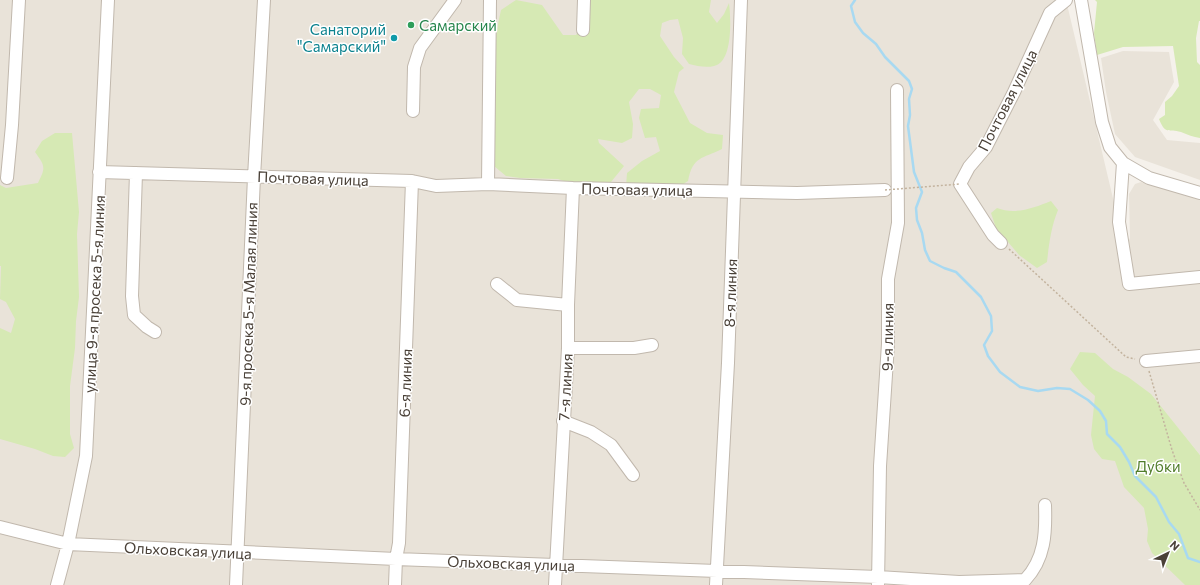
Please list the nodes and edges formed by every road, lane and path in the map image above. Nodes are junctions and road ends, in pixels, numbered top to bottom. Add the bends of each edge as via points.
1 (19, 0) edge
2 (108, 0) edge
3 (264, 0) edge
4 (455, 0) edge
5 (490, 0) edge
6 (584, 0) edge
7 (742, 0) edge
8 (1066, 0) edge
9 (1081, 0) edge
10 (583, 30) dead end
11 (897, 90) dead end
12 (412, 111) dead end
13 (1123, 163) junction
14 (99, 172) junction
15 (136, 173) junction
16 (254, 177) junction
17 (7, 178) dead end
18 (412, 181) junction
19 (488, 184) junction
20 (960, 184) junction
21 (573, 188) junction
22 (885, 190) joint
23 (734, 191) junction
24 (1200, 193) edge
25 (1001, 243) joint
26 (1200, 277) edge
27 (497, 284) dead end
28 (568, 305) junction
29 (155, 332) dead end
30 (652, 345) dead end
31 (568, 348) junction
32 (1200, 356) edge
33 (1146, 361) junction
34 (563, 421) junction
35 (633, 476) dead end
36 (1045, 505) dead end
37 (1200, 510) edge
38 (0, 527) edge
39 (68, 544) junction
40 (238, 552) junction
41 (396, 559) junction
42 (556, 564) junction
43 (716, 572) junction
44 (878, 581) edge
45 (57, 585) edge
46 (236, 585) edge
47 (395, 585) edge
48 (555, 585) edge
49 (716, 585) edge

1 - 17 street
2 - 14 street, улица 9-я просека 5-я линия
3 - 16 street, 9-я просека 5-я Малая линия
4 - 12 street via 420,48 414,67
5 - 19 street
6 - 10 street
7 - 23 street, 8-я линия
8 - 20 street, Почтовая улица via 1050,14 986,147 969,167
9 - 13 street via 1102,122 1110,147
11 - 44 street, 9-я линия via 898,223 888,279 888,344 880,466
13 - 24 street via 1149,178
13 - 26 street via 1119,222 1129,284
14 - 15 street, Почтовая улица
14 - 39 street, улица 9-я просека 5-я линия via 86,456
15 - 16 street, Почтовая улица
15 - 29 street via 132,302 134,315
16 - 18 street, Почтовая улица
16 - 40 street, 9-я просека 5-я Малая линия
18 - 19 street, Почтовая улица via 436,186
18 - 41 street, 6-я линия via 399,543
19 - 21 street, Почтовая улица
20 - 22 path, bridge
20 - 25 street via 993,235
21 - 23 street, Почтовая улица
21 - 28 street, 7-я линия
22 - 23 street, Почтовая улица via 797,193
23 - 43 street, 8-я линия via 728,363
25 - 33 path via 1126,357
27 - 28 street via 517,300
28 - 31 street, 7-я линия
30 - 31 street via 634,348
31 - 34 street, 7-я линия
32 - 33 street
33 - 37 path via 1172,450 1184,483
34 - 35 street via 591,432 611,445
34 - 42 street, 7-я линия
36 - 44 street, Ольховская улица via 1046,521 1042,550 1032,572 1025,580
38 - 39 street, Ольховская улица
39 - 40 street, Ольховская улица
39 - 45 street, улица 9-я просека 5-я линия
40 - 41 street, Ольховская улица
40 - 46 street, 9-я просека 5-я Малая линия
41 - 42 street, Ольховская улица
41 - 47 street, 6-я линия
42 - 43 street, Ольховская улица
42 - 48 street, 7-я линия
43 - 44 street, Ольховская улица
43 - 49 street, 8-я линия

